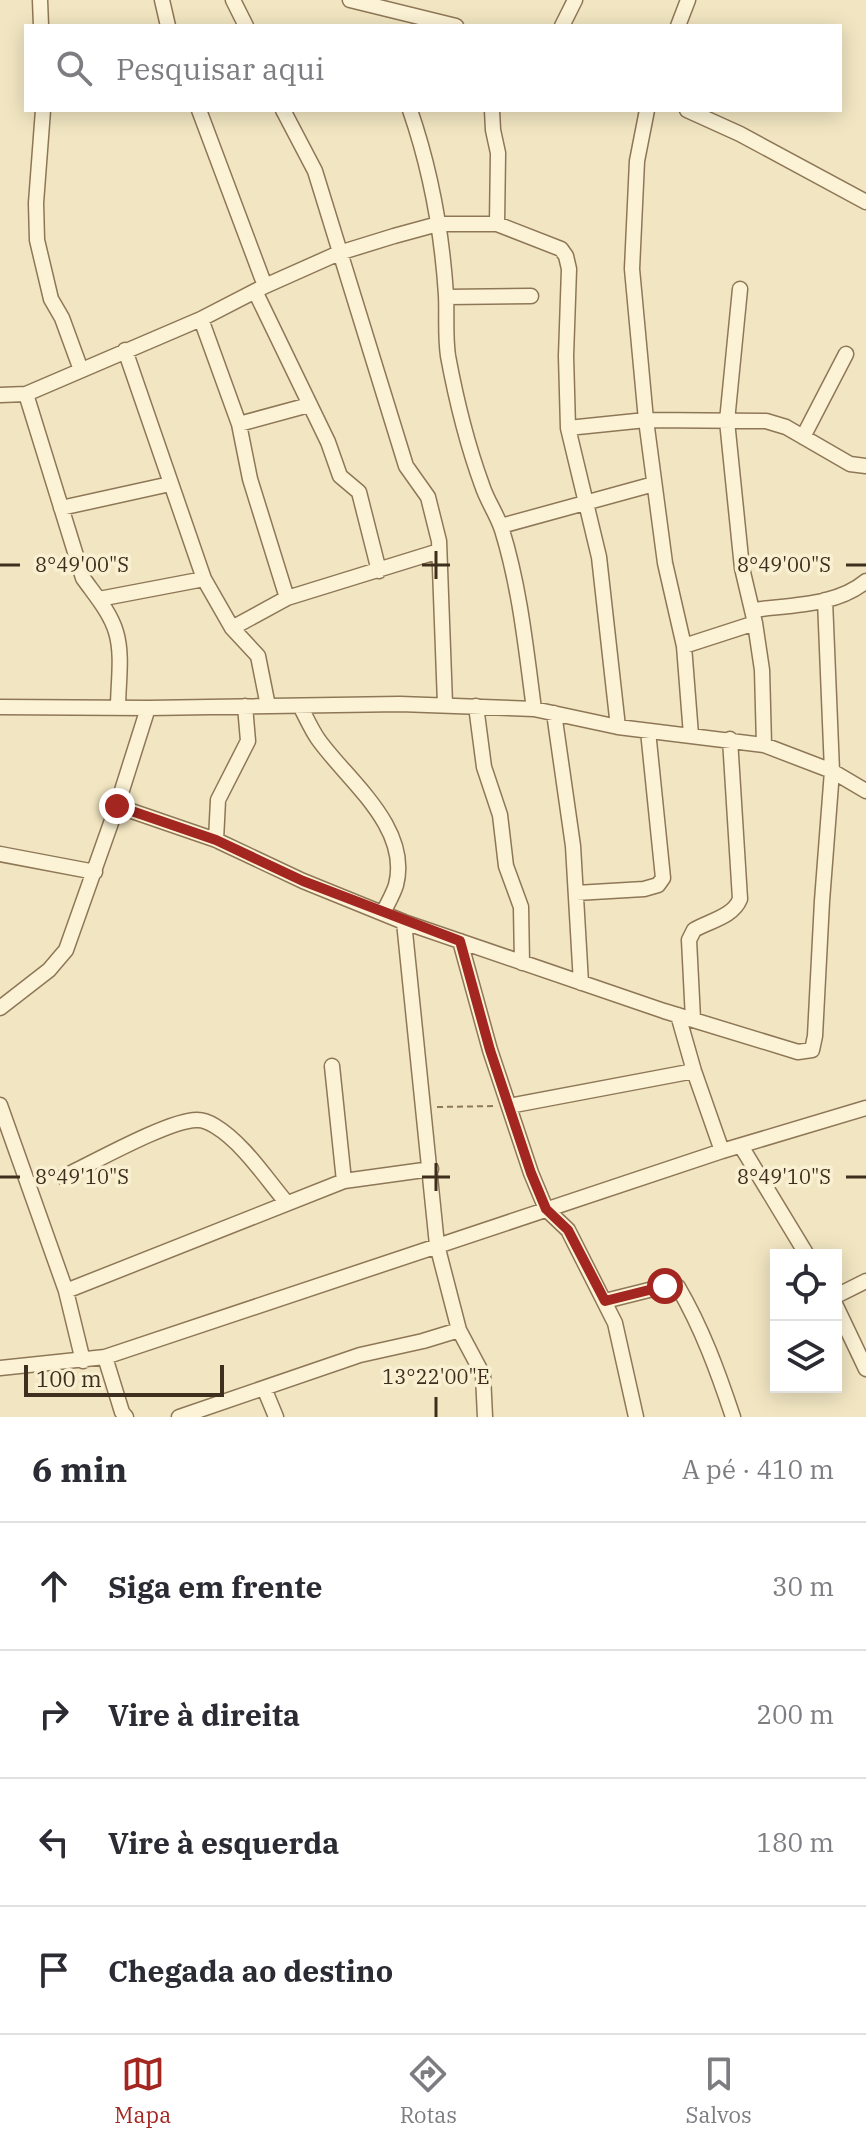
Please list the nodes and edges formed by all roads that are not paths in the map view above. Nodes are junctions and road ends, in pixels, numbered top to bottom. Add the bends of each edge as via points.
1 (40, 0) edge
2 (162, 0) edge
3 (233, 0) edge
4 (575, 0) edge
5 (688, 0) edge
6 (355, 1) edge
7 (393, 19) edge
8 (41, 24) edge
9 (168, 24) edge
10 (245, 24) edge
11 (438, 24) edge
12 (563, 24) edge
13 (679, 24) edge
14 (43, 112) edge
15 (200, 112) edge
16 (284, 112) edge
17 (410, 112) edge
18 (492, 112) edge
19 (647, 112) edge
20 (691, 112) edge
21 (866, 202) edge
22 (438, 224) junction
23 (497, 224) junction
24 (339, 253) junction
25 (260, 288) junction
26 (740, 289) dead end
27 (531, 296) dead end
28 (446, 297) junction
29 (201, 319) junction
30 (125, 350) junction
31 (846, 354) dead end
32 (81, 370) junction
33 (0, 393) edge
34 (26, 394) junction
35 (309, 405) junction
36 (646, 420) junction
37 (727, 421) junction
38 (239, 424) junction
39 (568, 428) junction
40 (803, 437) junction
41 (866, 466) edge
42 (170, 484) junction
43 (654, 484) junction
44 (585, 505) junction
45 (61, 508) junction
46 (501, 526) junction
47 (439, 551) junction
48 (379, 571) junction
49 (204, 579) junction
50 (864, 586) edge
51 (287, 598) junction
52 (99, 599) junction
53 (825, 600) junction
54 (754, 616) junction
55 (232, 628) junction
56 (684, 646) junction
57 (445, 704) junction
58 (245, 706) junction
59 (268, 706) junction
60 (300, 706) junction
61 (476, 706) junction
62 (0, 707) edge
63 (118, 708) junction
64 (148, 708) junction
65 (534, 709) junction
66 (554, 713) junction
67 (618, 727) junction
68 (648, 731) junction
69 (691, 735) junction
70 (730, 739) junction
71 (764, 745) junction
72 (832, 771) junction
73 (866, 791) edge
74 (117, 806) junction
75 (216, 840) junction
76 (0, 854) edge
77 (95, 872) junction
78 (576, 893) junction
79 (383, 913) junction
80 (404, 922) junction
81 (460, 941) junction
82 (522, 963) junction
83 (581, 983) junction
84 (0, 1008) edge
85 (686, 1017) junction
86 (332, 1066) dead end
87 (694, 1071) junction
88 (0, 1105) edge
89 (509, 1106) junction
90 (866, 1108) edge
91 (741, 1146) junction
92 (722, 1151) junction
93 (431, 1169) junction
94 (63, 1177) dead end
95 (344, 1181) junction
96 (286, 1202) junction
97 (546, 1209) junction
98 (437, 1245) junction
99 (803, 1249) edge
100 (866, 1281) edge
101 (66, 1291) junction
102 (842, 1293) edge
103 (605, 1301) junction
104 (842, 1316) edge
105 (459, 1330) junction
106 (863, 1352) edge
107 (105, 1357) junction
108 (83, 1361) junction
109 (0, 1368) edge
110 (866, 1369) edge
111 (264, 1388) junction
112 (121, 1415) edge
113 (730, 1416) edge
114 (179, 1417) edge
115 (276, 1417) edge
116 (485, 1417) edge
117 (636, 1417) edge

1 - 8 street
2 - 9 street
3 - 10 street
4 - 12 street
5 - 13 street
6 - 7 street
7 - 11 street
14 - 32 street via 37,240 51,299
15 - 25 street
16 - 24 street via 315,171
17 - 22 street
18 - 23 street via 498,153
19 - 36 street via 637,161 632,269
20 - 21 street
22 - 23 street
22 - 24 street
22 - 28 street
23 - 39 street via 551,244 566,256
24 - 25 street
24 - 47 street via 406,466 428,497
25 - 29 street
25 - 35 street
26 - 37 street
27 - 28 street
28 - 46 street via 448,355 458,398 479,476
29 - 30 street
29 - 38 street
30 - 32 street
30 - 42 street
31 - 40 street
32 - 34 street
33 - 34 street
34 - 45 street
35 - 38 street
35 - 48 street via 340,476 359,492
36 - 37 street
36 - 39 street
36 - 43 street
37 - 40 street via 766,421
37 - 54 street via 742,568
38 - 51 street via 253,491
39 - 44 street
40 - 41 street via 850,464
42 - 45 street
42 - 49 street
43 - 44 street
43 - 56 street
44 - 46 street
44 - 67 street via 599,557
45 - 52 street via 83,578
46 - 65 street via 523,622
47 - 48 street
47 - 57 street
48 - 51 street
49 - 52 street
49 - 55 street
50 - 53 street
51 - 55 street
52 - 63 street via 119,646
53 - 54 street
53 - 72 street
54 - 56 street
54 - 71 street
55 - 59 street via 258,656
56 - 69 street
57 - 60 street
57 - 61 street
58 - 59 street
58 - 64 street
58 - 75 street via 248,741 218,800
59 - 60 street
60 - 79 street via 316,736 393,838 396,885
61 - 65 street
61 - 82 street via 506,866 521,907
62 - 63 street
63 - 64 street
64 - 74 street
65 - 66 street
66 - 67 street
66 - 78 street
67 - 68 street
68 - 69 street
68 - 78 street via 663,878 644,889
69 - 70 street
70 - 71 street
70 - 85 street via 740,899 731,912 694,930 689,940
71 - 72 street
72 - 73 street
72 - 85 street via 812,1050 798,1052
74 - 75 street
74 - 77 street
75 - 79 street
76 - 77 street
77 - 84 street via 66,950
78 - 83 street
79 - 80 street
80 - 81 street
80 - 93 street
81 - 82 street
81 - 89 street
82 - 83 street
83 - 85 street
85 - 87 street
86 - 95 street
87 - 89 street
87 - 92 street
88 - 101 street
89 - 97 street
90 - 91 street
91 - 92 street
91 - 99 street
92 - 97 street
93 - 95 street
93 - 98 street
94 - 96 street via 156,1132 199,1120 231,1138
95 - 96 street
96 - 101 street
97 - 98 street
97 - 103 street via 568,1230
98 - 105 street
98 - 107 street
100 - 102 street
101 - 108 street
103 - 113 street via 678,1287 716,1366
103 - 117 street
104 - 106 street
105 - 111 street via 360,1355
105 - 116 street via 483,1375
106 - 110 street
107 - 108 street
107 - 112 street
108 - 109 street
111 - 114 street
111 - 115 street

